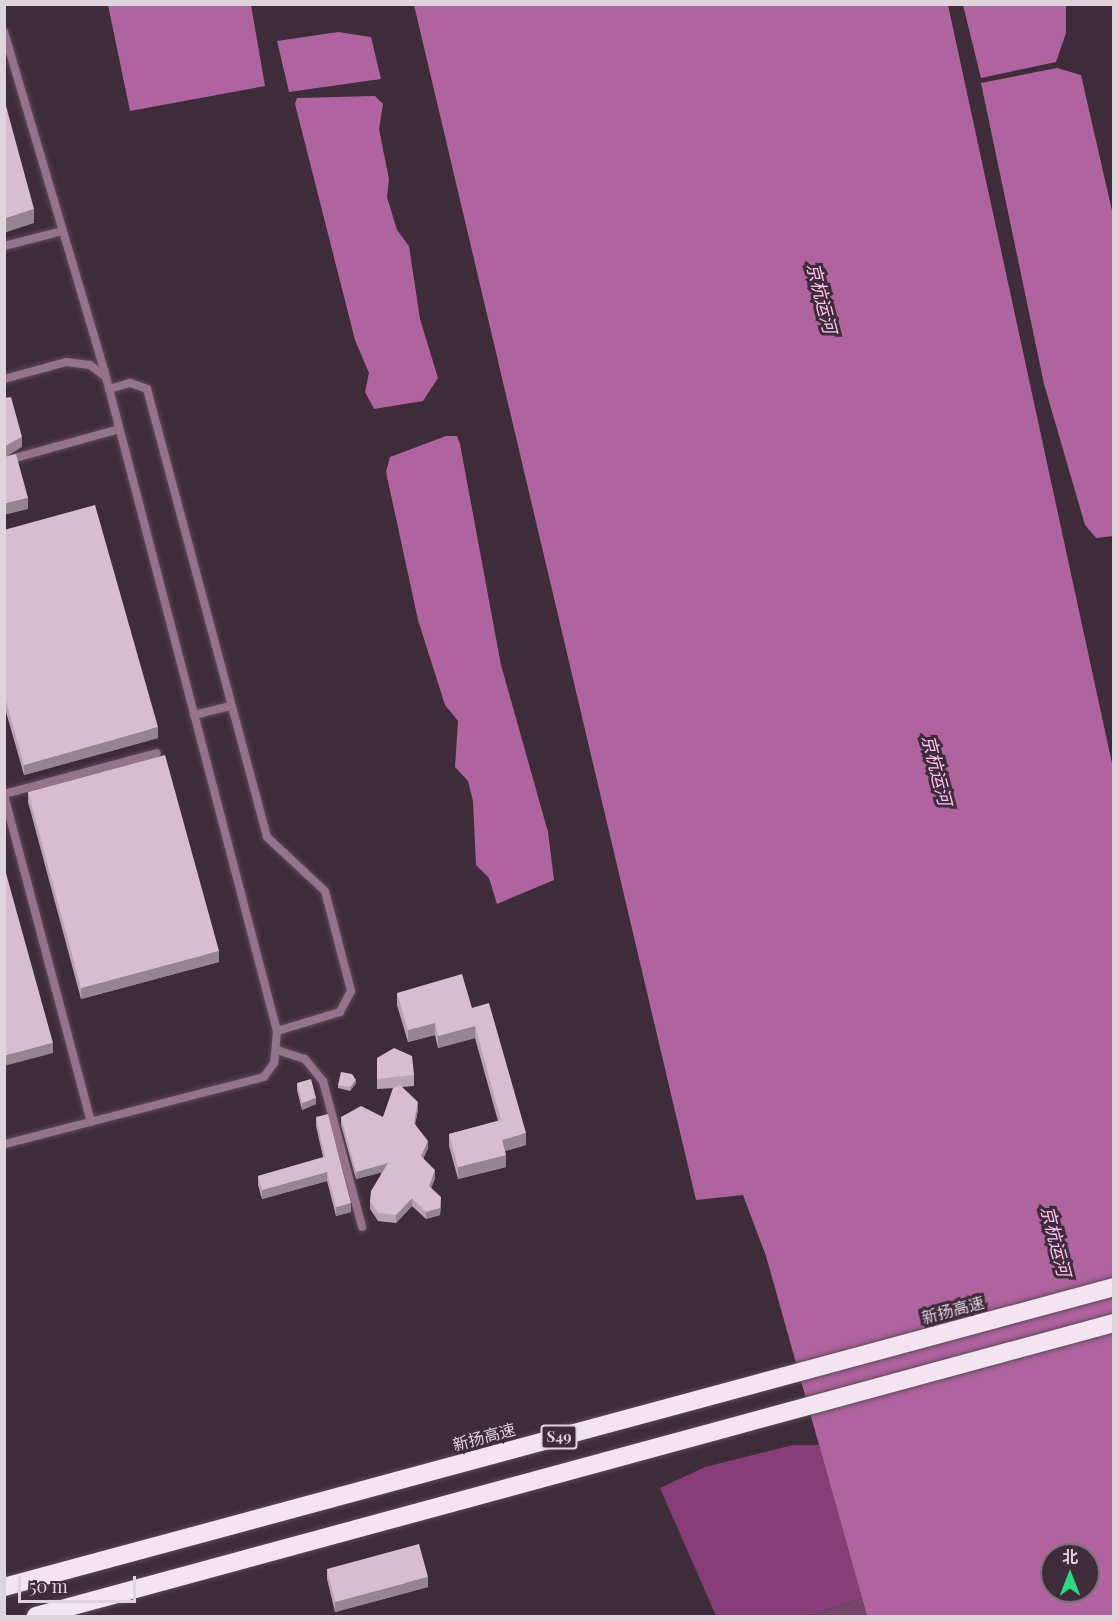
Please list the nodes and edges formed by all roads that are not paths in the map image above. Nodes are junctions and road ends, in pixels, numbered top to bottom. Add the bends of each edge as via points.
1 (4, 32) edge
2 (63, 231) junction
3 (4, 246) edge
4 (106, 377) junction
5 (4, 379) edge
6 (109, 389) junction
7 (119, 429) junction
8 (4, 461) edge
9 (231, 706) junction
10 (194, 715) junction
11 (157, 753) dead end
12 (277, 1031) junction
13 (277, 1050) junction
14 (91, 1122) junction
15 (4, 1144) edge
16 (362, 1227) dead end
17 (1113, 1287) edge
18 (1113, 1323) edge
19 (4, 1587) edge
20 (36, 1617) edge

1 - 2 lane
2 - 3 lane
2 - 4 lane
4 - 5 lane via 90,365 66,362
4 - 6 lane
6 - 7 lane
6 - 9 lane via 130,383 147,389
7 - 8 lane
7 - 10 lane
9 - 10 lane
9 - 12 lane via 267,837 325,891 351,991 340,1012
10 - 12 lane
11 - 14 lane via 4,795
12 - 13 lane
13 - 14 lane via 264,1077
13 - 16 lane via 304,1059 323,1081
14 - 15 lane
17 - 19 highway, 新扬高速 / S49
18 - 20 highway, S49

